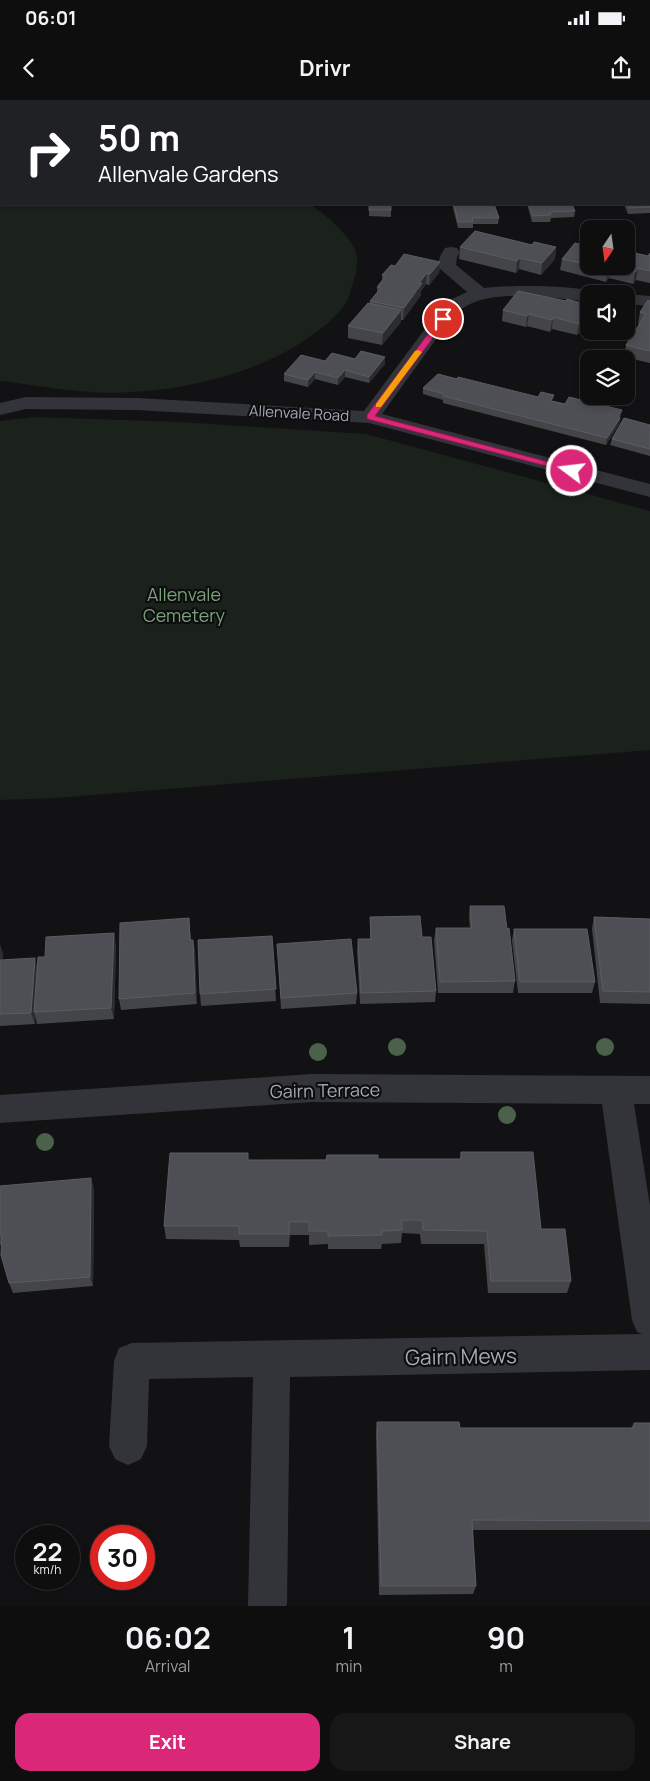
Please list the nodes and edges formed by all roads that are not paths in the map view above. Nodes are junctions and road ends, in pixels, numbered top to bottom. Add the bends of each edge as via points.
1 (452, 252) dead end
2 (480, 294) junction
3 (580, 295) edge
4 (635, 300) edge
5 (650, 301) edge
6 (0, 409) edge
7 (370, 417) junction
8 (650, 491) edge
9 (616, 1089) junction
10 (650, 1090) edge
11 (0, 1108) edge
12 (650, 1320) edge
13 (650, 1352) edge
14 (272, 1359) junction
15 (128, 1446) dead end
16 (267, 1604) dead end

1 - 2 street via 447,267
2 - 3 street via 525,292
2 - 7 street via 453,308
4 - 5 street
6 - 7 street, Allenvale Road via 26,403 137,404
7 - 8 street, Allenvale Road
9 - 10 street, Gairn Terrace
9 - 11 street, Gairn Terrace via 312,1088
9 - 12 street
13 - 14 street, Gairn Mews
14 - 15 street, Gairn Mews via 132,1361
14 - 16 street

